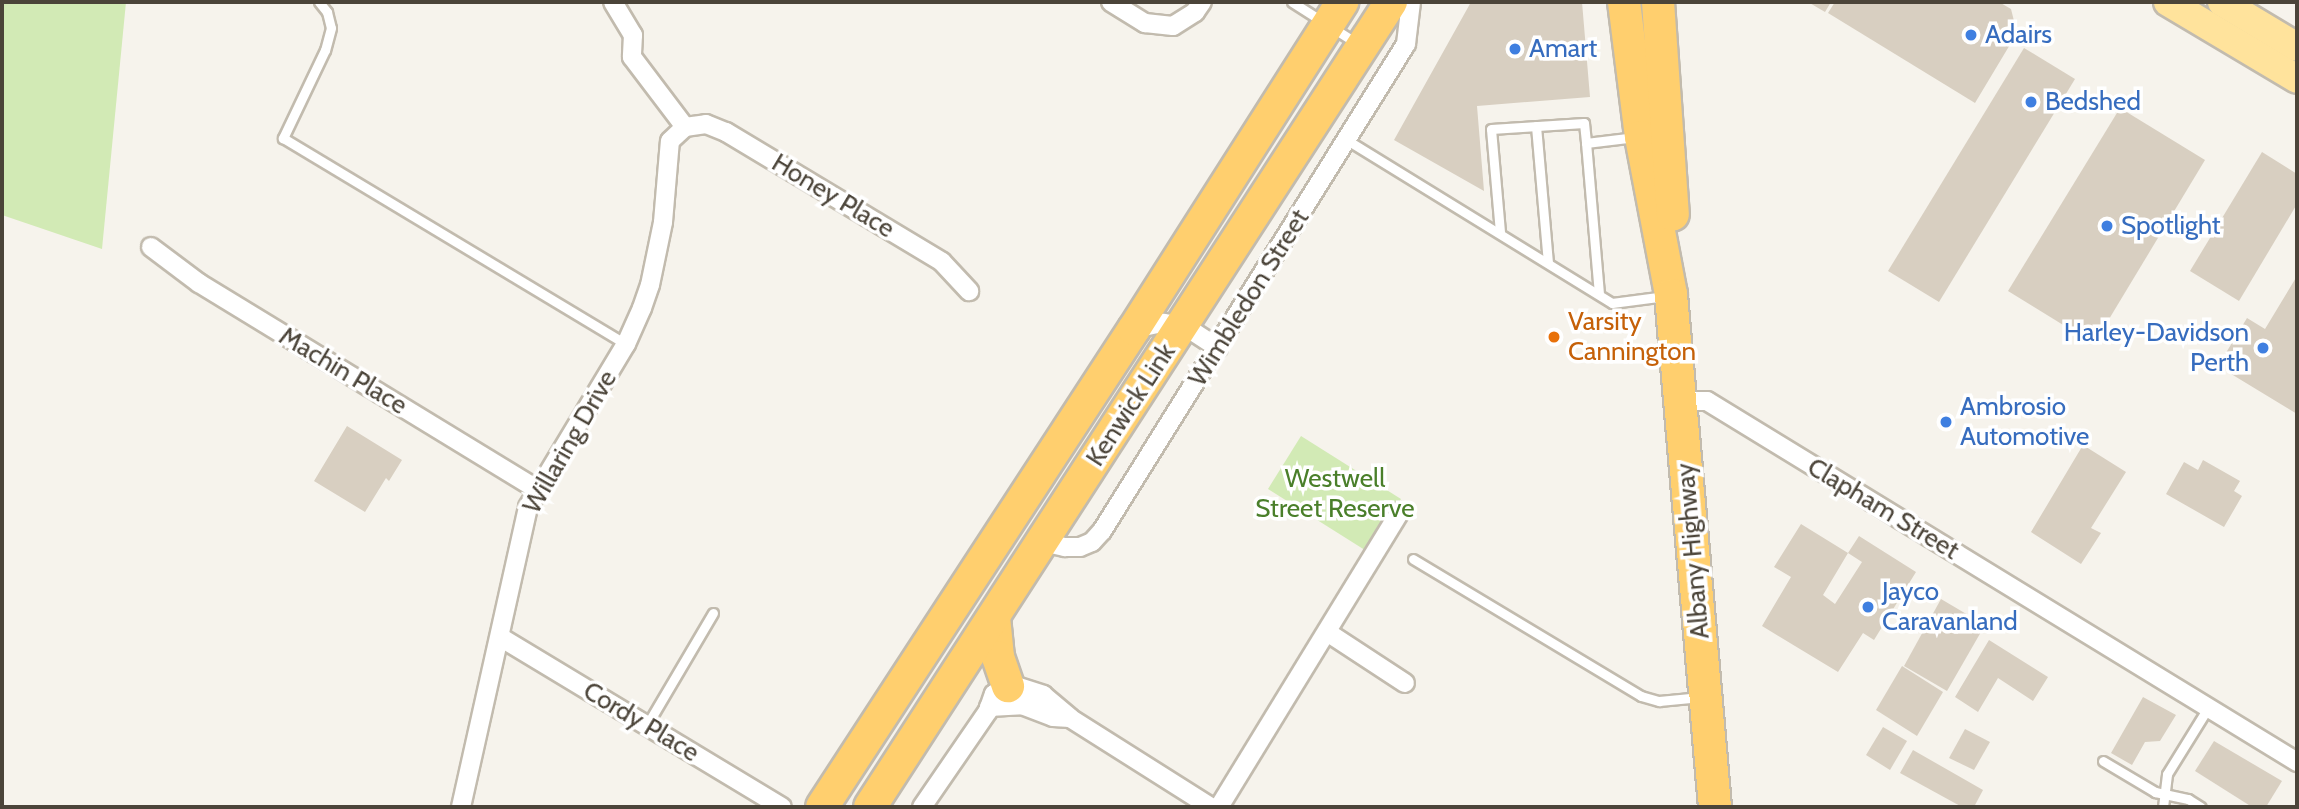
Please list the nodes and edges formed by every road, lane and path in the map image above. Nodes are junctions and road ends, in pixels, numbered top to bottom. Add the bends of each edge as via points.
1 (319, 2) edge
2 (613, 2) edge
3 (1111, 2) edge
4 (1202, 2) edge
5 (1292, 2) edge
6 (1391, 2) edge
7 (1410, 2) edge
8 (1624, 2) edge
9 (1658, 2) edge
10 (2168, 2) edge
11 (2222, 2) edge
12 (1334, 13) edge
13 (1362, 46) junction
14 (2297, 47) edge
15 (2297, 79) edge
16 (1536, 126) junction
17 (685, 127) junction
18 (1641, 137) junction
19 (1347, 140) junction
20 (1586, 144) junction
21 (1500, 232) junction
22 (151, 247) dead end
23 (1548, 262) junction
24 (969, 292) dead end
25 (1599, 295) junction
26 (1671, 295) junction
27 (1183, 325) junction
28 (1134, 329) junction
29 (626, 344) junction
30 (1218, 348) junction
31 (1680, 401) junction
32 (538, 490) junction
33 (1400, 512) dead end
34 (1043, 542) junction
35 (1413, 559) dead end
36 (713, 613) dead end
37 (994, 617) junction
38 (1327, 632) junction
39 (500, 637) junction
40 (1405, 683) dead end
41 (999, 697) junction
42 (1705, 697) junction
43 (2208, 708) junction
44 (1070, 719) junction
45 (647, 725) junction
46 (2103, 761) dead end
47 (2297, 762) edge
48 (2165, 794) junction
49 (461, 807) edge
50 (782, 807) edge
51 (822, 807) edge
52 (870, 807) edge
53 (922, 807) edge
54 (1211, 807) edge
55 (1219, 807) edge
56 (1715, 807) edge
57 (2163, 807) edge
58 (2201, 807) edge

1 - 29 lane via 331,28 317,69 283,138
2 - 17 street via 633,35 632,57
3 - 4 street via 1145,23 1173,26
5 - 12 lane
6 - 13 highway, Kenwick Link
7 - 19 street, Wimbledon Street via 1406,44
8 - 18 highway, Albany Highway
9 - 26 highway, Albany Highway via 1673,220
10 - 15 main road
11 - 14 main road
12 - 13 lane
12 - 28 highway, Kenwick Link
13 - 27 highway, Kenwick Link
16 - 20 lane via 1584,123
16 - 21 lane via 1492,129
16 - 23 lane
17 - 24 street, Honey Place via 706,124 726,132 943,262
17 - 29 street, Willaring Drive via 670,141 656,261
18 - 20 lane
18 - 26 highway, Albany Highway
19 - 21 lane
19 - 30 street, Wimbledon Street
20 - 25 lane
21 - 23 lane
22 - 32 street, Machin Place via 199,283
23 - 25 lane
25 - 26 lane via 1612,303
26 - 31 highway, Albany Highway
27 - 28 street via 1163,323
27 - 30 street
27 - 34 highway, Kenwick Link
28 - 51 highway, Kenwick Link
29 - 32 street, Willaring Drive
30 - 34 street, Wimbledon Street via 1097,538 1080,547
31 - 42 highway, Albany Highway
31 - 43 street, Clapham Street via 1707,401
32 - 39 street, Willaring Drive via 528,506
33 - 38 street
34 - 37 highway, Kenwick Link
35 - 42 lane via 1641,696 1659,701
36 - 45 lane
37 - 41 highway
37 - 52 highway, Kenwick Link
38 - 40 street
38 - 55 street
39 - 45 street, Cordy Place
39 - 49 street, Willaring Drive
41 - 44 street
41 - 44 street via 1035,690
41 - 53 street
42 - 56 highway, Albany Highway
43 - 47 street, Clapham Street
43 - 48 lane via 2167,774
44 - 54 street
45 - 50 street, Cordy Place
46 - 48 lane
48 - 57 lane
48 - 58 lane

